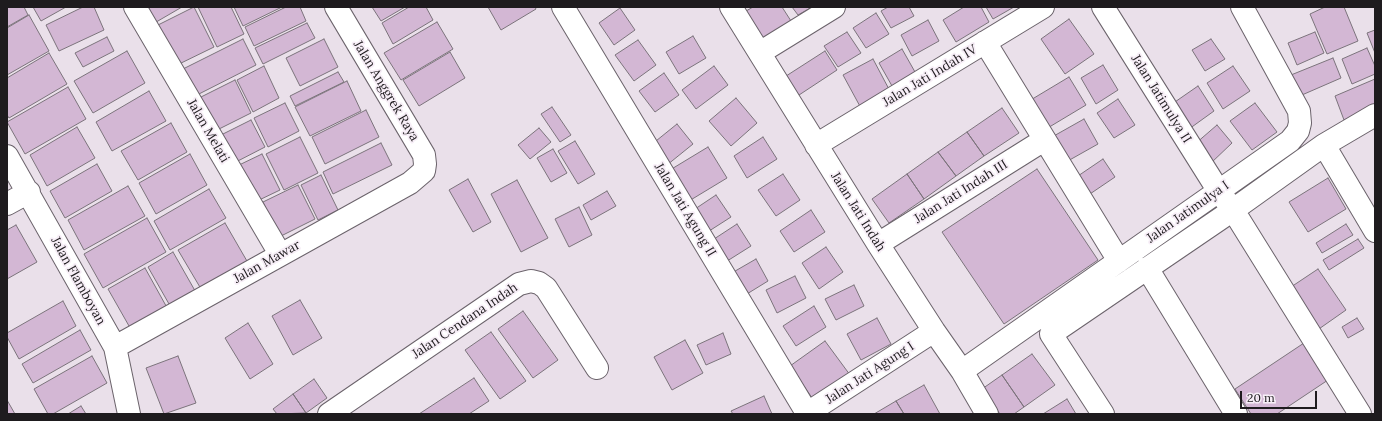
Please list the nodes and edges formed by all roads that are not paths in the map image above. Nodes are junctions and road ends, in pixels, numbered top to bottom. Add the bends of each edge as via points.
1 (135, 7) edge
2 (336, 7) edge
3 (563, 7) edge
4 (732, 7) edge
5 (834, 7) edge
6 (1043, 7) edge
7 (1103, 7) edge
8 (1242, 7) edge
9 (985, 42) junction
10 (761, 52) junction
11 (1375, 115) edge
12 (1044, 140) junction
13 (1324, 145) junction
14 (816, 146) junction
15 (7, 156) edge
16 (420, 176) joint
17 (1218, 190) junction
18 (29, 192) junction
19 (7, 204) edge
20 (1233, 210) junction
21 (1375, 231) edge
22 (878, 244) junction
23 (280, 254) junction
24 (1119, 261) junction
25 (1147, 268) junction
26 (934, 332) junction
27 (115, 347) junction
28 (597, 368) dead end
29 (962, 371) junction
30 (807, 413) edge
31 (129, 414) edge
32 (329, 414) edge
33 (987, 414) edge
34 (1103, 414) edge
35 (1236, 414) edge
36 (1360, 414) edge

1 - 23 street, Jalan Melati
2 - 16 street, Jalan Anggrek Raya via 424,155 426,164
3 - 30 street, Jalan Jati Agung II
4 - 10 street, Jalan Jati Indah
5 - 10 street
6 - 9 street, Jalan Jati Indah IV
7 - 17 street, Jalan Jatimulya II
8 - 17 street, Jalan Jatimulya I via 1299,111 1300,123 1298,131 1290,141
9 - 12 street
9 - 14 street, Jalan Jati Indah IV
10 - 14 street, Jalan Jati Indah
11 - 13 street
12 - 22 street, Jalan Jati Indah III
12 - 24 street
13 - 20 street
13 - 21 street
14 - 22 street, Jalan Jati Indah
15 - 18 street, Jalan Flamboyan
16 - 23 street, Jalan Mawar
17 - 20 street, Jalan Jatimulya II
17 - 24 street, Jalan Jatimulya I
18 - 19 street
18 - 27 street, Jalan Flamboyan
20 - 25 street
20 - 36 street, Jalan Jatimulya II
22 - 26 street, Jalan Jati Indah
23 - 27 street, Jalan Mawar
24 - 29 street, Jalan Jatimulya I
25 - 34 street via 1051,334
25 - 35 street
26 - 29 street, Jalan Jati Indah
26 - 30 street, Jalan Jati Agung I
27 - 31 street, Jalan Flamboyan
28 - 32 street, Jalan Cendana Indah via 546,288 531,281 519,284
29 - 33 street, Jalan Jati Indah

